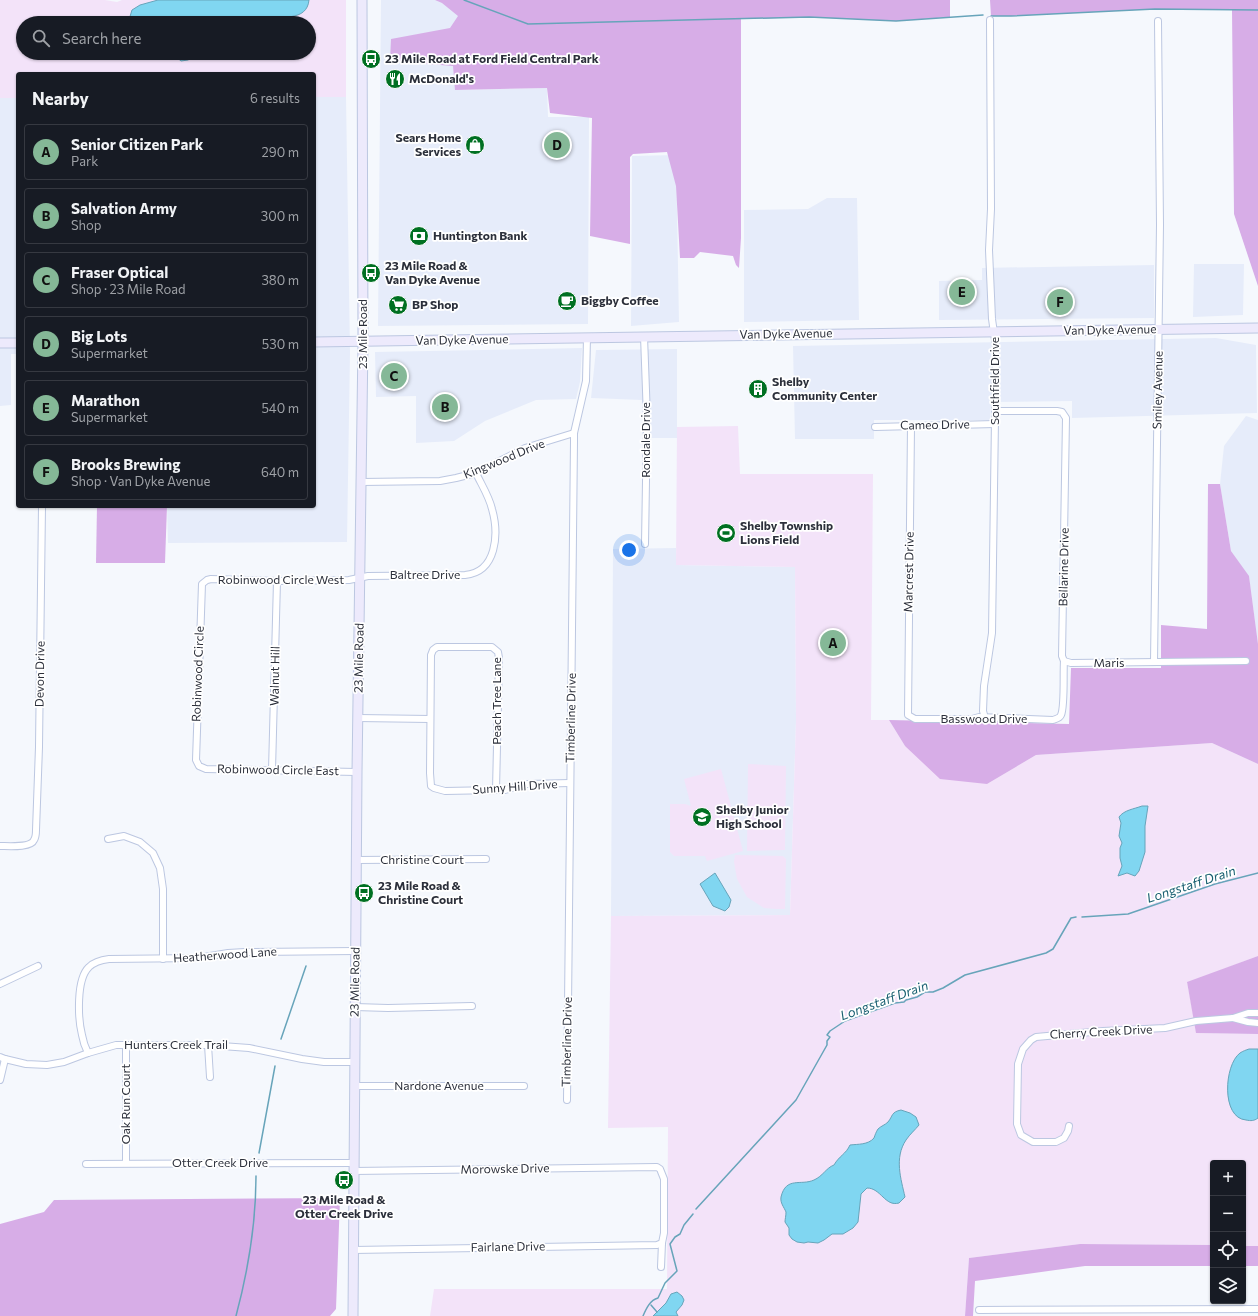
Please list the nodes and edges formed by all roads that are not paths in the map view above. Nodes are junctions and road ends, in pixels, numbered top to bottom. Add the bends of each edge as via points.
1 (362, 0) edge
2 (990, 20) dead end
3 (1158, 21) dead end
4 (1258, 328) edge
5 (1158, 329) junction
6 (995, 333) junction
7 (644, 336) junction
8 (588, 337) junction
9 (316, 342) edge
10 (363, 342) junction
11 (0, 343) edge
12 (16, 343) edge
13 (995, 411) junction
14 (995, 424) junction
15 (875, 426) dead end
16 (911, 426) junction
17 (574, 433) junction
18 (476, 472) junction
19 (361, 482) junction
20 (42, 508) edge
21 (645, 544) dead end
22 (360, 579) junction
23 (204, 581) joint
24 (277, 581) junction
25 (1064, 661) junction
26 (1246, 661) dead end
27 (1154, 662) junction
28 (909, 716) joint
29 (358, 718) junction
30 (985, 718) junction
31 (1058, 718) joint
32 (430, 719) junction
33 (199, 766) joint
34 (272, 770) junction
35 (357, 772) junction
36 (570, 783) junction
37 (496, 790) junction
38 (108, 839) dead end
39 (0, 846) edge
40 (486, 859) dead end
41 (357, 860) junction
42 (356, 951) junction
43 (163, 959) junction
44 (38, 966) dead end
45 (1, 981) edge
46 (472, 1006) dead end
47 (355, 1007) junction
48 (1258, 1013) edge
49 (1233, 1018) junction
50 (1258, 1023) edge
51 (126, 1045) junction
52 (208, 1045) junction
53 (88, 1053) junction
54 (3, 1058) edge
55 (355, 1062) junction
56 (210, 1077) dead end
57 (0, 1080) edge
58 (354, 1086) junction
59 (524, 1086) dead end
60 (566, 1100) dead end
61 (1068, 1126) dead end
62 (126, 1163) junction
63 (86, 1164) dead end
64 (354, 1167) junction
65 (662, 1243) junction
66 (353, 1250) junction
67 (661, 1267) dead end
68 (1258, 1309) edge
69 (979, 1310) edge
70 (353, 1316) edge

1 - 10 main road, 23 Mile Road
2 - 6 street, Southfield Drive via 989,250
3 - 5 street, Smiley Avenue
4 - 5 main road, Van Dyke Avenue
5 - 6 main road, Van Dyke Avenue
5 - 27 street, Smiley Avenue
6 - 7 main road, Van Dyke Avenue
6 - 13 street, Southfield Drive
7 - 8 main road, Van Dyke Avenue
7 - 21 street, Rondale Drive
8 - 10 main road, Van Dyke Avenue
8 - 17 street, Timberline Drive via 586,381
9 - 10 main road, Van Dyke Avenue
10 - 19 main road, 23 Mile Road
11 - 12 main road
13 - 14 street, Southfield Drive
13 - 25 street, Bellarine Drive via 1054,410 1064,414 1066,421 1062,656
14 - 16 street, Cameo Drive
14 - 30 street, Southfield Drive via 992,633 984,686
15 - 16 street, Cameo Drive
16 - 28 street, Marcrest Drive via 907,714
17 - 18 street, Kingwood Drive via 524,448
17 - 36 street, Timberline Drive
18 - 19 street, Kingwood Drive via 440,481
18 - 22 street, Baltree Drive via 489,498 495,524 493,554 484,568 465,575 368,576
19 - 22 main road, 23 Mile Road
20 - 39 street, Devon Drive via 36,830 34,842 22,846
22 - 24 street, Robinwood Circle West
22 - 29 main road, 23 Mile Road
23 - 24 street, Robinwood Circle West
23 - 33 street, Robinwood Circle via 201,586 196,760
24 - 34 street, Walnut Hill
25 - 27 street, Maris
25 - 31 street, Bellarine Drive via 1063,698
26 - 27 street, Maris
28 - 30 street, Basswood Drive via 919,719
29 - 32 street
29 - 35 main road, 23 Mile Road
30 - 31 street, Basswood Drive
32 - 37 street, Sunny Hill Drive via 432,786 445,791
32 - 37 street, Peach Tree Lane via 431,655 435,648 492,647 496,650 499,658
33 - 34 street, Robinwood Circle East
34 - 35 street, Robinwood Circle East
35 - 41 main road, 23 Mile Road
36 - 37 street, Sunny Hill Drive via 527,784
36 - 60 street, Timberline Drive
38 - 43 street via 124,836 140,842 153,852 160,868 163,888
40 - 41 street, Christine Court
41 - 42 main road, 23 Mile Road
42 - 43 street, Heatherwood Lane via 245,952 206,958
42 - 47 main road, 23 Mile Road
43 - 53 street, Heatherwood Lane via 102,960 88,967 80,987 80,1028
44 - 45 street
46 - 47 street
47 - 55 main road, 23 Mile Road
48 - 49 street, Cherry Creek Drive
49 - 50 street, Cherry Creek Drive
49 - 61 street, Cherry Creek Drive via 1196,1021 1165,1028 1043,1035 1033,1039 1023,1050 1018,1064 1017,1124 1021,1135 1033,1142 1056,1142 1064,1138
51 - 52 street, Hunters Creek Trail
51 - 53 street, Hunters Creek Trail via 110,1046
51 - 62 street, Oak Run Court
52 - 55 street, Hunters Creek Trail via 249,1048 324,1062
52 - 56 street
53 - 54 street, Hunters Creek Trail via 47,1065 31,1065
54 - 57 street
55 - 58 main road, 23 Mile Road
58 - 59 street, Nardone Avenue
58 - 64 main road, 23 Mile Road
62 - 63 street, Otter Creek Drive
62 - 64 street, Otter Creek Drive
64 - 65 street, Morowske Drive via 656,1167 660,1169 664,1179
64 - 66 main road, 23 Mile Road
65 - 66 street, Fairlane Drive
65 - 67 street
66 - 70 main road, 23 Mile Road
68 - 69 street

